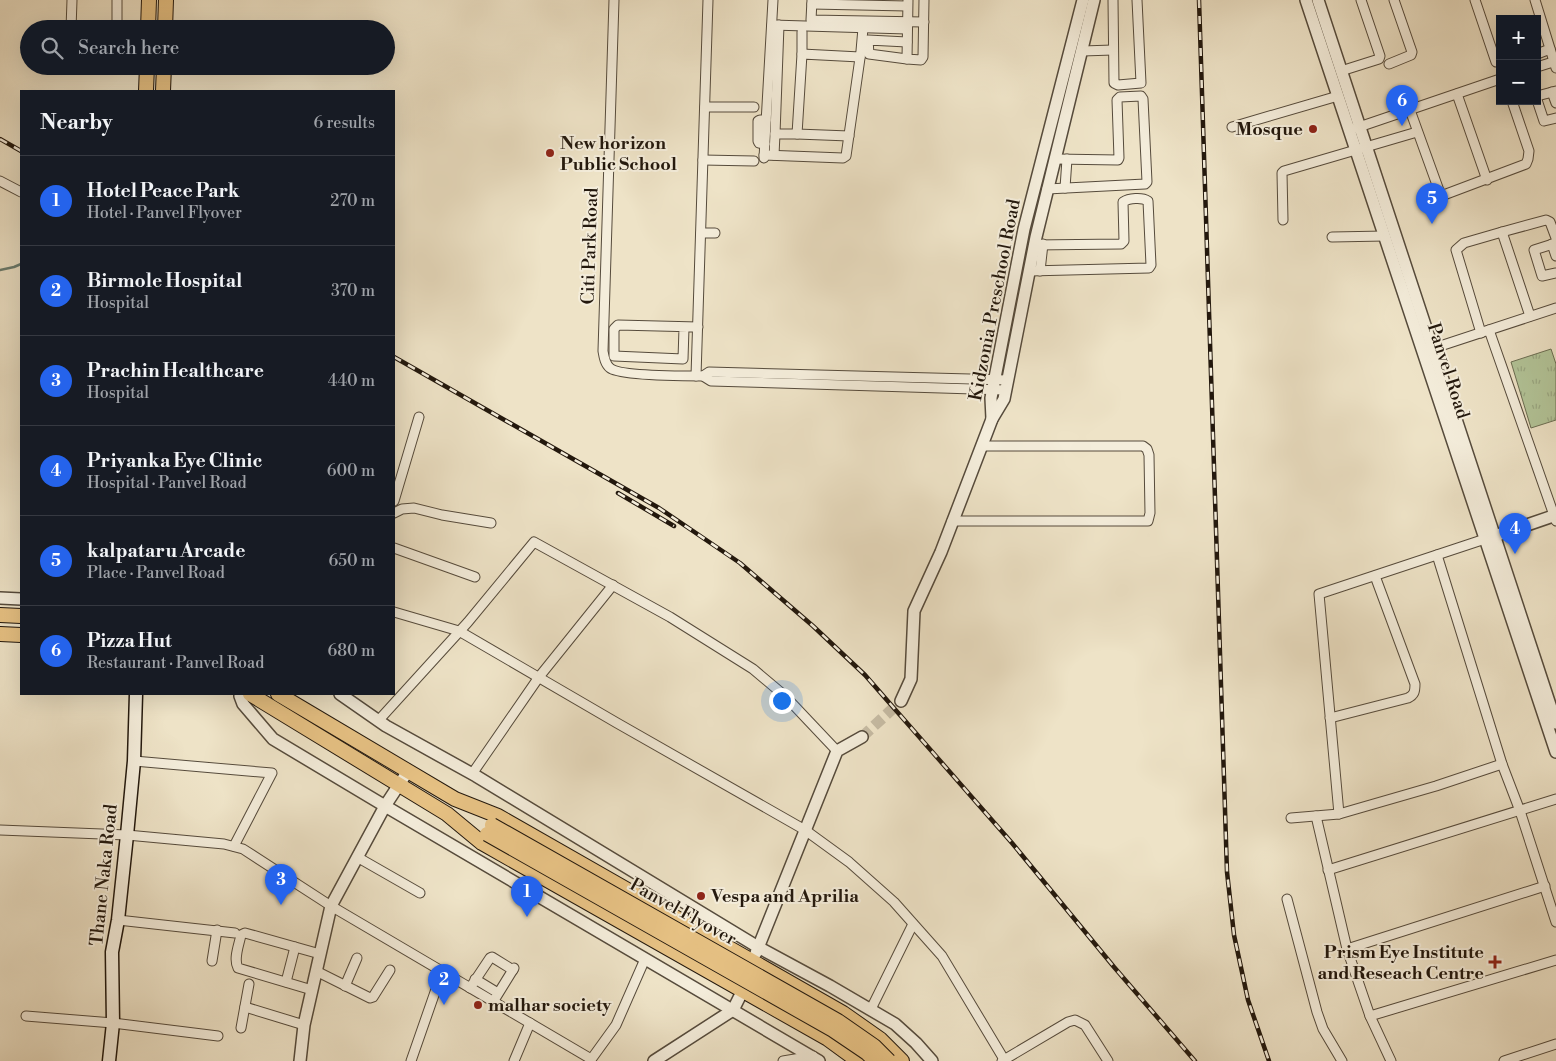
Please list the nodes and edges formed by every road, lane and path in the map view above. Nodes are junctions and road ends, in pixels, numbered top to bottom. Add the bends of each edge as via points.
1 (72, 0) edge
2 (117, 0) edge
3 (149, 0) edge
4 (166, 0) edge
5 (614, 0) edge
6 (708, 0) edge
7 (772, 0) edge
8 (924, 0) edge
9 (1083, 0) edge
10 (1094, 0) edge
11 (1113, 0) edge
12 (1138, 0) edge
13 (1306, 0) edge
14 (1318, 0) edge
15 (1361, 0) edge
16 (1394, 0) edge
17 (1475, 0) edge
18 (1535, 0) edge
19 (812, 2) edge
20 (908, 3) edge
21 (1538, 15) edge
22 (71, 20) edge
23 (117, 20) edge
24 (148, 20) edge
25 (165, 20) edge
26 (924, 22) junction
27 (811, 23) junction
28 (1541, 24) edge
29 (907, 25) junction
30 (776, 27) junction
31 (863, 28) junction
32 (802, 32) junction
33 (862, 40) junction
34 (907, 42) junction
35 (1113, 50) junction
36 (1550, 50) junction
37 (1082, 51) junction
38 (1541, 53) edge
39 (802, 54) junction
40 (860, 57) junction
41 (907, 59) junction
42 (1496, 62) dead end
43 (1555, 63) edge
44 (1389, 64) dead end
45 (1541, 66) edge
46 (1341, 71) junction
47 (147, 75) edge
48 (164, 75) edge
49 (1496, 80) edge
50 (146, 90) edge
51 (163, 90) edge
52 (1457, 94) junction
53 (1555, 94) edge
54 (1338, 96) junction
55 (1541, 97) edge
56 (1513, 105) edge
57 (1539, 105) edge
58 (705, 107) junction
59 (754, 107) dead end
60 (1410, 110) junction
61 (1556, 118) edge
62 (1232, 127) dead end
63 (1355, 128) junction
64 (1417, 132) junction
65 (1055, 133) junction
66 (775, 134) junction
67 (798, 134) junction
68 (849, 136) junction
69 (1361, 148) junction
70 (774, 155) junction
71 (1061, 159) junction
72 (703, 160) junction
73 (754, 161) dead end
74 (1487, 180) junction
75 (0, 181) edge
76 (1065, 188) junction
77 (1047, 189) junction
78 (20, 191) edge
79 (1283, 220) dead end
80 (1502, 232) junction
81 (701, 233) junction
82 (715, 233) dead end
83 (1332, 236) dead end
84 (1385, 236) junction
85 (1555, 242) edge
86 (1038, 245) junction
87 (1556, 256) edge
88 (1034, 271) junction
89 (1556, 273) edge
90 (1556, 308) edge
91 (1530, 316) junction
92 (604, 326) junction
93 (615, 326) junction
94 (684, 328) junction
95 (698, 328) junction
96 (1485, 331) junction
97 (1428, 350) junction
98 (699, 376) junction
99 (994, 384) junction
100 (1007, 385) junction
101 (419, 417) dead end
102 (992, 419) junction
103 (982, 446) junction
104 (395, 498) edge
105 (395, 512) edge
106 (1555, 518) edge
107 (491, 523) dead end
108 (950, 526) junction
109 (1490, 537) junction
110 (395, 548) edge
111 (1437, 555) junction
112 (1375, 576) junction
113 (475, 577) dead end
114 (613, 585) junction
115 (0, 598) edge
116 (20, 599) edge
117 (395, 612) edge
118 (0, 615) edge
119 (20, 616) edge
120 (460, 630) junction
121 (0, 634) edge
122 (20, 635) edge
123 (538, 677) junction
124 (136, 695) edge
125 (240, 695) edge
126 (252, 695) edge
127 (280, 695) edge
128 (341, 695) edge
129 (901, 701) tunnel mouth
130 (1330, 718) junction
131 (378, 721) junction
132 (1556, 723) edge
133 (1553, 733) edge
134 (862, 737) tunnel mouth
135 (837, 751) junction
136 (1556, 752) edge
137 (134, 761) junction
138 (1502, 764) junction
139 (408, 771) junction
140 (472, 774) junction
141 (399, 784) junction
142 (455, 799) junction
143 (1556, 799) edge
144 (385, 806) junction
145 (1520, 811) junction
146 (447, 814) junction
147 (1339, 814) junction
148 (1316, 816) junction
149 (1291, 818) dead end
150 (0, 830) edge
151 (489, 830) junction
152 (805, 830) junction
153 (127, 835) junction
154 (234, 846) junction
155 (358, 857) junction
156 (1328, 870) junction
157 (1545, 886) junction
158 (420, 893) dead end
159 (1286, 899) dead end
160 (331, 906) junction
161 (118, 920) junction
162 (1556, 922) edge
163 (913, 924) junction
164 (217, 930) junction
165 (236, 933) dead end
166 (295, 947) junction
167 (758, 947) junction
168 (1348, 949) junction
169 (320, 954) junction
170 (357, 958) dead end
171 (645, 959) junction
172 (1556, 960) edge
173 (212, 961) dead end
174 (753, 962) junction
175 (390, 970) dead end
176 (316, 971) junction
177 (442, 972) junction
178 (475, 979) junction
179 (286, 982) junction
180 (249, 984) dead end
181 (345, 986) junction
182 (470, 988) junction
183 (312, 990) junction
184 (744, 991) junction
185 (498, 993) junction
186 (493, 1002) junction
187 (245, 1007) junction
188 (870, 1009) junction
189 (733, 1010) junction
190 (26, 1016) dead end
191 (1370, 1016) junction
192 (113, 1023) junction
193 (530, 1023) junction
194 (304, 1025) junction
195 (241, 1028) dead end
196 (218, 1036) dead end
197 (1556, 1044) edge
198 (816, 1058) edge
199 (591, 1060) edge
200 (108, 1061) edge
201 (301, 1061) edge
202 (411, 1061) edge
203 (514, 1061) edge
204 (654, 1061) edge
205 (783, 1061) edge
206 (858, 1061) edge
207 (875, 1061) edge
208 (889, 1061) edge
209 (902, 1061) edge
210 (932, 1061) edge
211 (1004, 1061) edge
212 (1108, 1061) edge
213 (1342, 1061) edge
214 (1391, 1061) edge
215 (1504, 1061) edge

1 - 22 street
2 - 23 street
3 - 24 main road
4 - 25 main road
5 - 92 street, Citi Park Road
6 - 58 street
7 - 30 street
8 - 26 street
9 - 65 street, Kidzonia Preschool Road
10 - 37 street, Kidzonia Preschool Road
11 - 35 street
12 - 35 street via 1141,83 1114,83
13 - 54 street, Panvel Road
14 - 46 street, Panvel Road
15 - 46 street via 1380,56
16 - 44 street via 1412,52
17 - 42 street
18 - 21 street
19 - 20 street
19 - 27 street
20 - 29 street
26 - 29 street
26 - 41 street via 923,57 921,60
27 - 29 street
27 - 30 street
27 - 31 street
28 - 36 street
29 - 31 street
29 - 34 street
30 - 32 street
30 - 66 street
30 - 70 street via 764,157
31 - 33 street
32 - 33 street via 855,33
32 - 39 street
33 - 40 street
34 - 41 street
34 - 41 street via 868,40 869,54
35 - 37 street
36 - 38 street
36 - 43 street
37 - 65 street, Kidzonia Preschool Road
39 - 40 street
39 - 67 street
40 - 68 street
43 - 45 street
46 - 63 street, Panvel Road
47 - 50 main road
48 - 51 main road
49 - 52 street
52 - 60 street
52 - 74 street
53 - 55 street
54 - 62 street
54 - 63 street, Panvel Road
56 - 74 street via 1529,150 1528,159 1521,167
57 - 61 street via 1544,121
58 - 59 street
58 - 72 street
60 - 63 street
60 - 64 street
63 - 69 street, Panvel Road
64 - 69 street
64 - 74 street via 1441,196
65 - 71 street, Kidzonia Preschool Road
65 - 99 street, Kidzonia Preschool Road via 1024,229
66 - 67 street
66 - 70 street
67 - 68 street
68 - 70 street via 843,158
69 - 79 street via 1284,171
69 - 84 street, Panvel Road
69 - 97 street, Panvel Road
71 - 76 street
71 - 76 street via 1118,160 1117,100 1141,96 1147,182
71 - 77 street, Kidzonia Preschool Road
72 - 73 street
72 - 81 street
75 - 78 street
76 - 77 street
77 - 86 street, Kidzonia Preschool Road
80 - 85 street via 1546,220 1550,222
80 - 91 street
80 - 96 street via 1464,243 1456,250
81 - 82 street
81 - 95 street
83 - 84 street
84 - 97 street, Panvel Road
85 - 87 street
85 - 89 street via 1534,250 1542,276
86 - 88 street, Kidzonia Preschool Road
86 - 88 street via 1121,244 1124,240 1123,202 1127,199 1148,201 1149,268
88 - 100 street, Kidzonia Preschool Road
90 - 91 street
91 - 96 street
92 - 93 street
92 - 98 street, Citi Park Road via 603,351 612,370
93 - 94 street
93 - 94 street via 614,356 680,359 683,359
94 - 95 street
95 - 98 street
96 - 97 street
96 - 106 street
97 - 109 street, Panvel Road
98 - 99 street via 711,381
99 - 100 street
99 - 102 street, Kidzonia Preschool Road
100 - 102 street, Kidzonia Preschool Road via 1004,399
101 - 104 street
102 - 103 street
103 - 108 street
103 - 108 street via 1144,446 1149,455 1148,520
105 - 107 street via 414,508
106 - 109 street
108 - 129 street via 914,611 911,679
109 - 111 street
109 - 132 street, Panvel Road
109 - 133 street, Panvel Road
110 - 113 street
111 - 112 street
111 - 138 street
112 - 130 street via 1319,594
112 - 130 street via 1415,690 1408,698
114 - 120 street via 534,542
114 - 123 street
114 - 135 street via 753,669 785,696
115 - 116 street
117 - 120 street
118 - 119 main road
120 - 123 street
120 - 131 street
121 - 122 main road
123 - 140 street
123 - 152 street
124 - 137 main road, Thane Naka Road
125 - 144 street via 243,704 274,739
126 - 141 main road
127 - 139 main road
128 - 131 street
130 - 147 street
131 - 140 street
133 - 136 street, Panvel Road
134 - 135 street
135 - 152 street
137 - 153 main road, Thane Naka Road
137 - 154 street via 272,773
138 - 145 street
138 - 147 street
139 - 141 street
139 - 142 main road
140 - 167 street
141 - 144 street
141 - 146 main road
142 - 151 main road, Panvel Flyover
142 - 174 main road via 498,816
143 - 145 street
144 - 155 street
144 - 171 street
145 - 156 street
145 - 157 street
146 - 151 main road, Panvel Flyover
146 - 184 main road via 482,843
147 - 148 street
148 - 149 street
148 - 156 street
150 - 153 street
151 - 207 main road, Panvel Flyover, bridge via 833,1030
151 - 208 main road, Panvel Flyover, bridge via 838,1021 874,1046
152 - 163 street via 849,862 894,902
152 - 167 street
153 - 154 street
153 - 161 main road, Thane Naka Road
154 - 160 street
155 - 158 street
155 - 160 street
156 - 168 street
157 - 162 street
157 - 168 street
159 - 213 street via 1317,1012
160 - 169 street
160 - 177 street
161 - 164 street
161 - 192 main road, Thane Naka Road via 112,952
163 - 188 street
163 - 211 street via 942,956
164 - 165 street
164 - 173 street
166 - 169 street
166 - 179 street
166 - 179 street via 242,935 236,966
167 - 174 street
167 - 188 street
168 - 191 street
169 - 176 street
170 - 181 street
171 - 189 street
171 - 199 street via 616,1025
172 - 191 street
174 - 184 street
174 - 209 main road via 843,1013 880,1039
175 - 181 street via 373,997
176 - 181 street
176 - 183 street
177 - 182 street
177 - 202 street
178 - 182 street
178 - 185 street
178 - 185 street via 492,957 514,969
179 - 183 street
180 - 187 street
182 - 186 street
183 - 194 street
184 - 189 street
184 - 206 main road via 828,1039
185 - 186 street
186 - 193 street
187 - 194 street
187 - 195 street
188 - 210 street via 895,1024
189 - 198 street
189 - 204 street
190 - 192 street
191 - 214 street
192 - 196 street
192 - 200 main road, Thane Naka Road
193 - 199 street
193 - 203 street
194 - 201 street
197 - 215 street
198 - 205 street
211 - 212 street via 1075,1020 1085,1025

